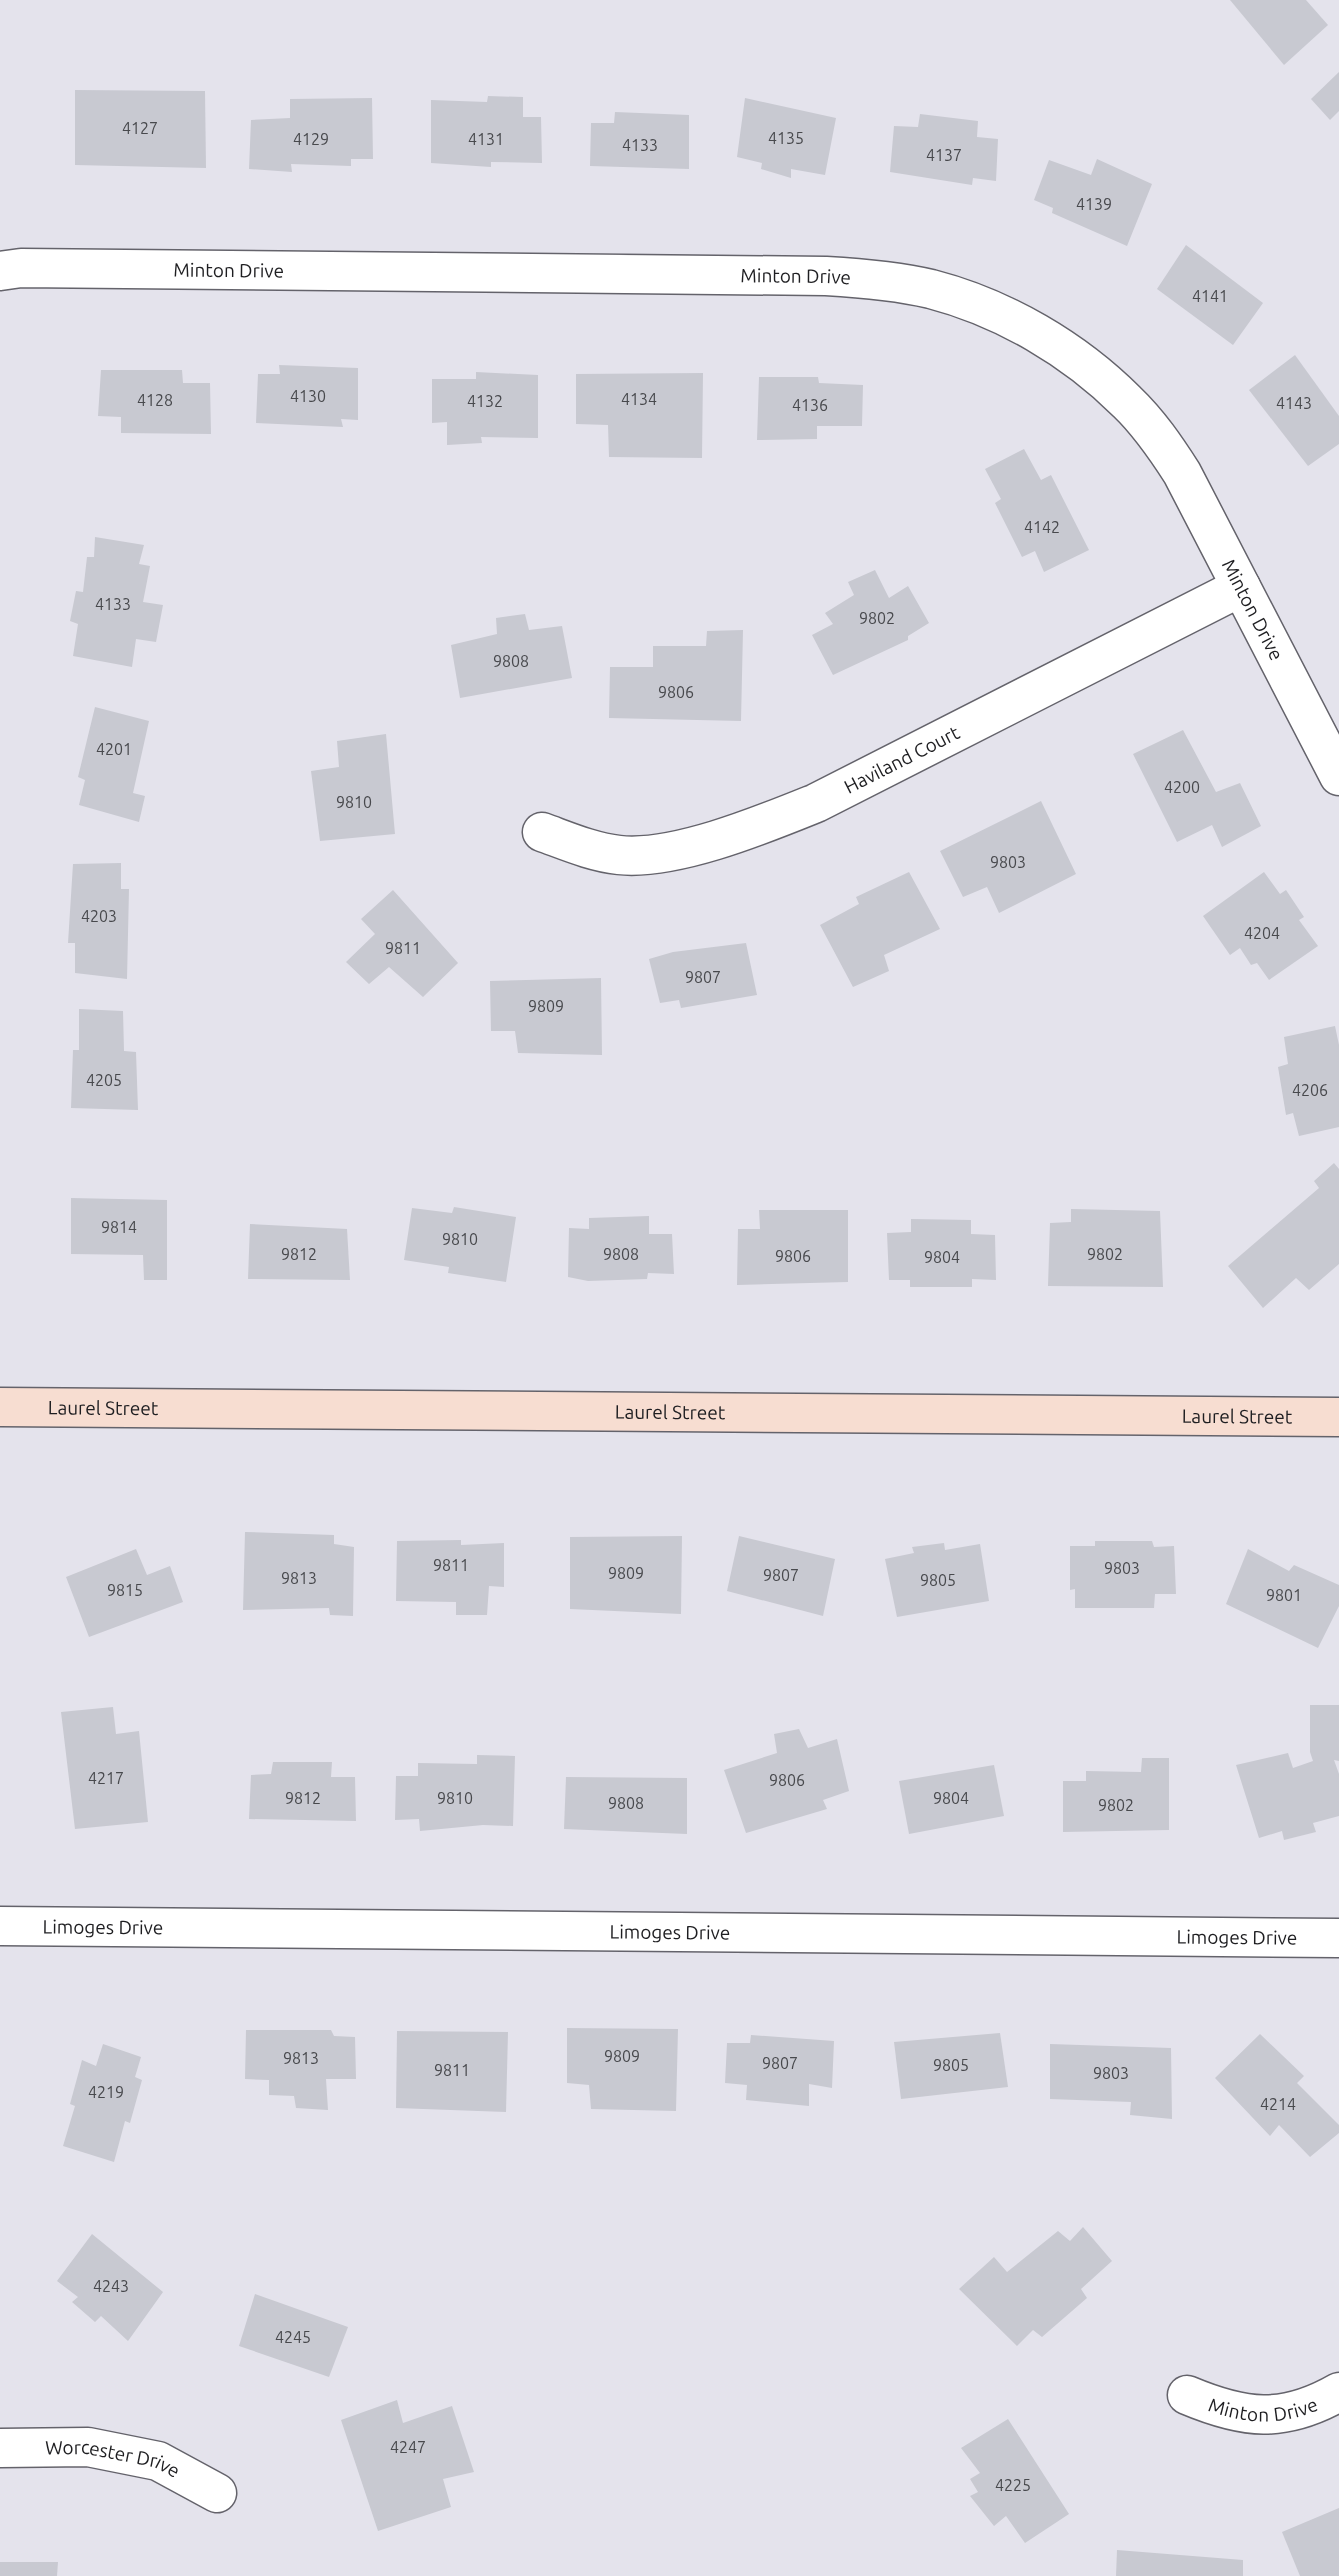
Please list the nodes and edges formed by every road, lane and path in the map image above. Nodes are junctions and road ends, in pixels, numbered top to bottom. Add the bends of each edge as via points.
1 (0, 271) edge
2 (1241, 587) junction
3 (1339, 776) edge
4 (542, 832) dead end
5 (0, 1407) edge
6 (1339, 1417) edge
7 (0, 1926) edge
8 (1339, 1938) edge
9 (1339, 2392) edge
10 (1186, 2395) dead end
11 (0, 2448) edge
12 (217, 2493) dead end

1 - 2 street, Minton Drive via 826,276 931,289 979,304 1030,328 1077,359 1128,402 1182,473
2 - 3 street, Minton Drive
2 - 4 street, Haviland Court via 816,803 769,822 671,850 621,855
5 - 6 street, Laurel Street
7 - 8 street, Limoges Drive
9 - 10 street, Minton Drive via 1295,2411 1256,2416 1220,2409
11 - 12 street, Worcester Drive via 89,2447 158,2460

